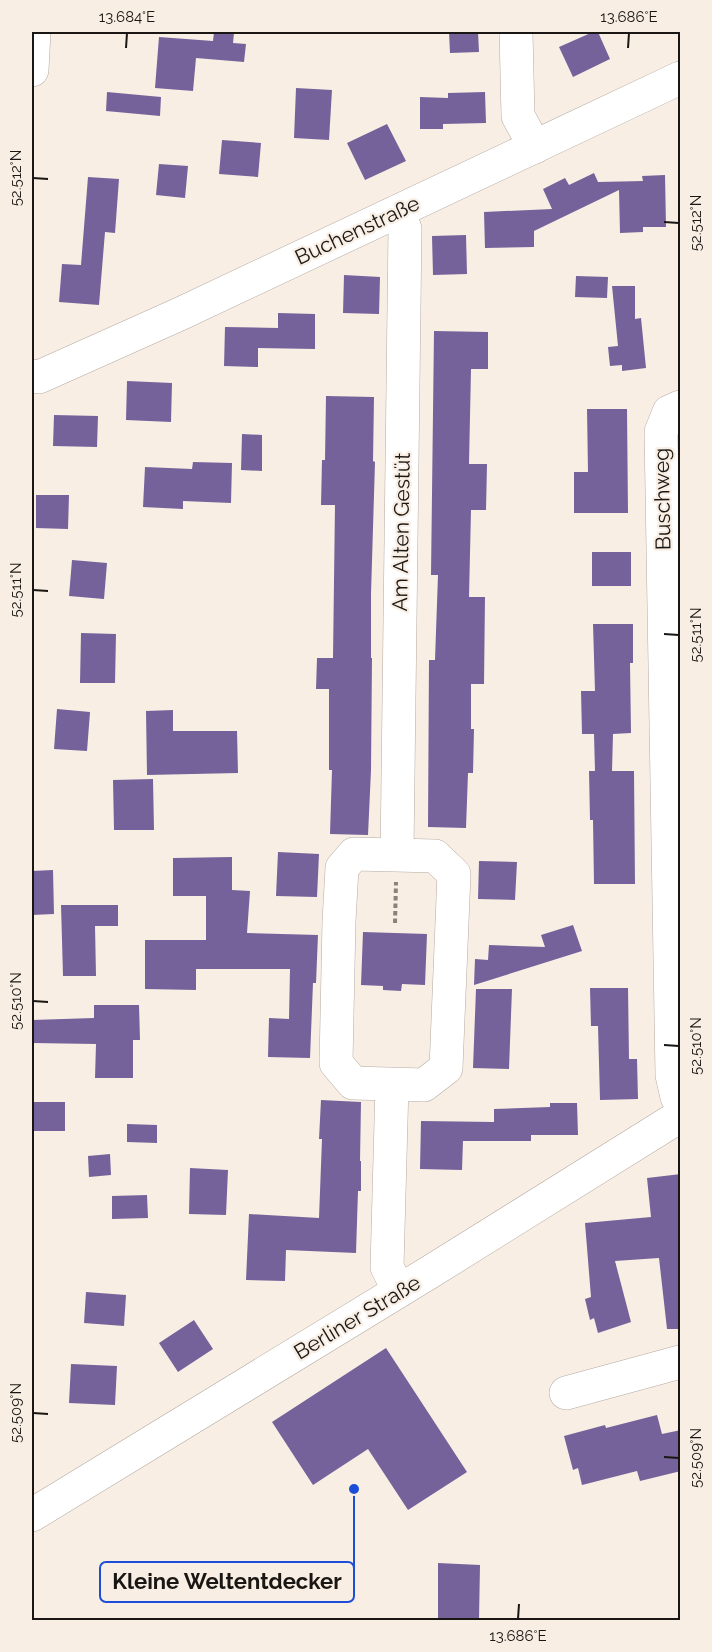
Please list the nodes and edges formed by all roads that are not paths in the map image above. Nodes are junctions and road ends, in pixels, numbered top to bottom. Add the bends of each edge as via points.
1 (34, 32) edge
2 (516, 32) edge
3 (32, 70) edge
4 (681, 78) edge
5 (535, 147) junction
6 (398, 211) junction
7 (32, 376) edge
8 (681, 407) edge
9 (397, 855) junction
10 (392, 1085) junction
11 (681, 1102) edge
12 (681, 1116) edge
13 (399, 1291) junction
14 (681, 1362) edge
15 (566, 1393) dead end
16 (32, 1515) edge

1 - 3 street
2 - 5 street via 518,116
4 - 5 street, Buchenstraße
5 - 6 street, Buchenstraße
6 - 7 street, Buchenstraße via 182,313 39,377
6 - 9 street, Am Alten Gestüt via 405,229
8 - 11 street, Buschweg via 669,412 661,432 672,1075
9 - 10 street via 435,856 454,874 446,1068 424,1085
9 - 10 street via 354,854 342,868 336,1051 336,1063 353,1083
10 - 13 street via 387,1267
12 - 13 street, Berliner Straße
13 - 16 street, Berliner Straße
14 - 15 street

